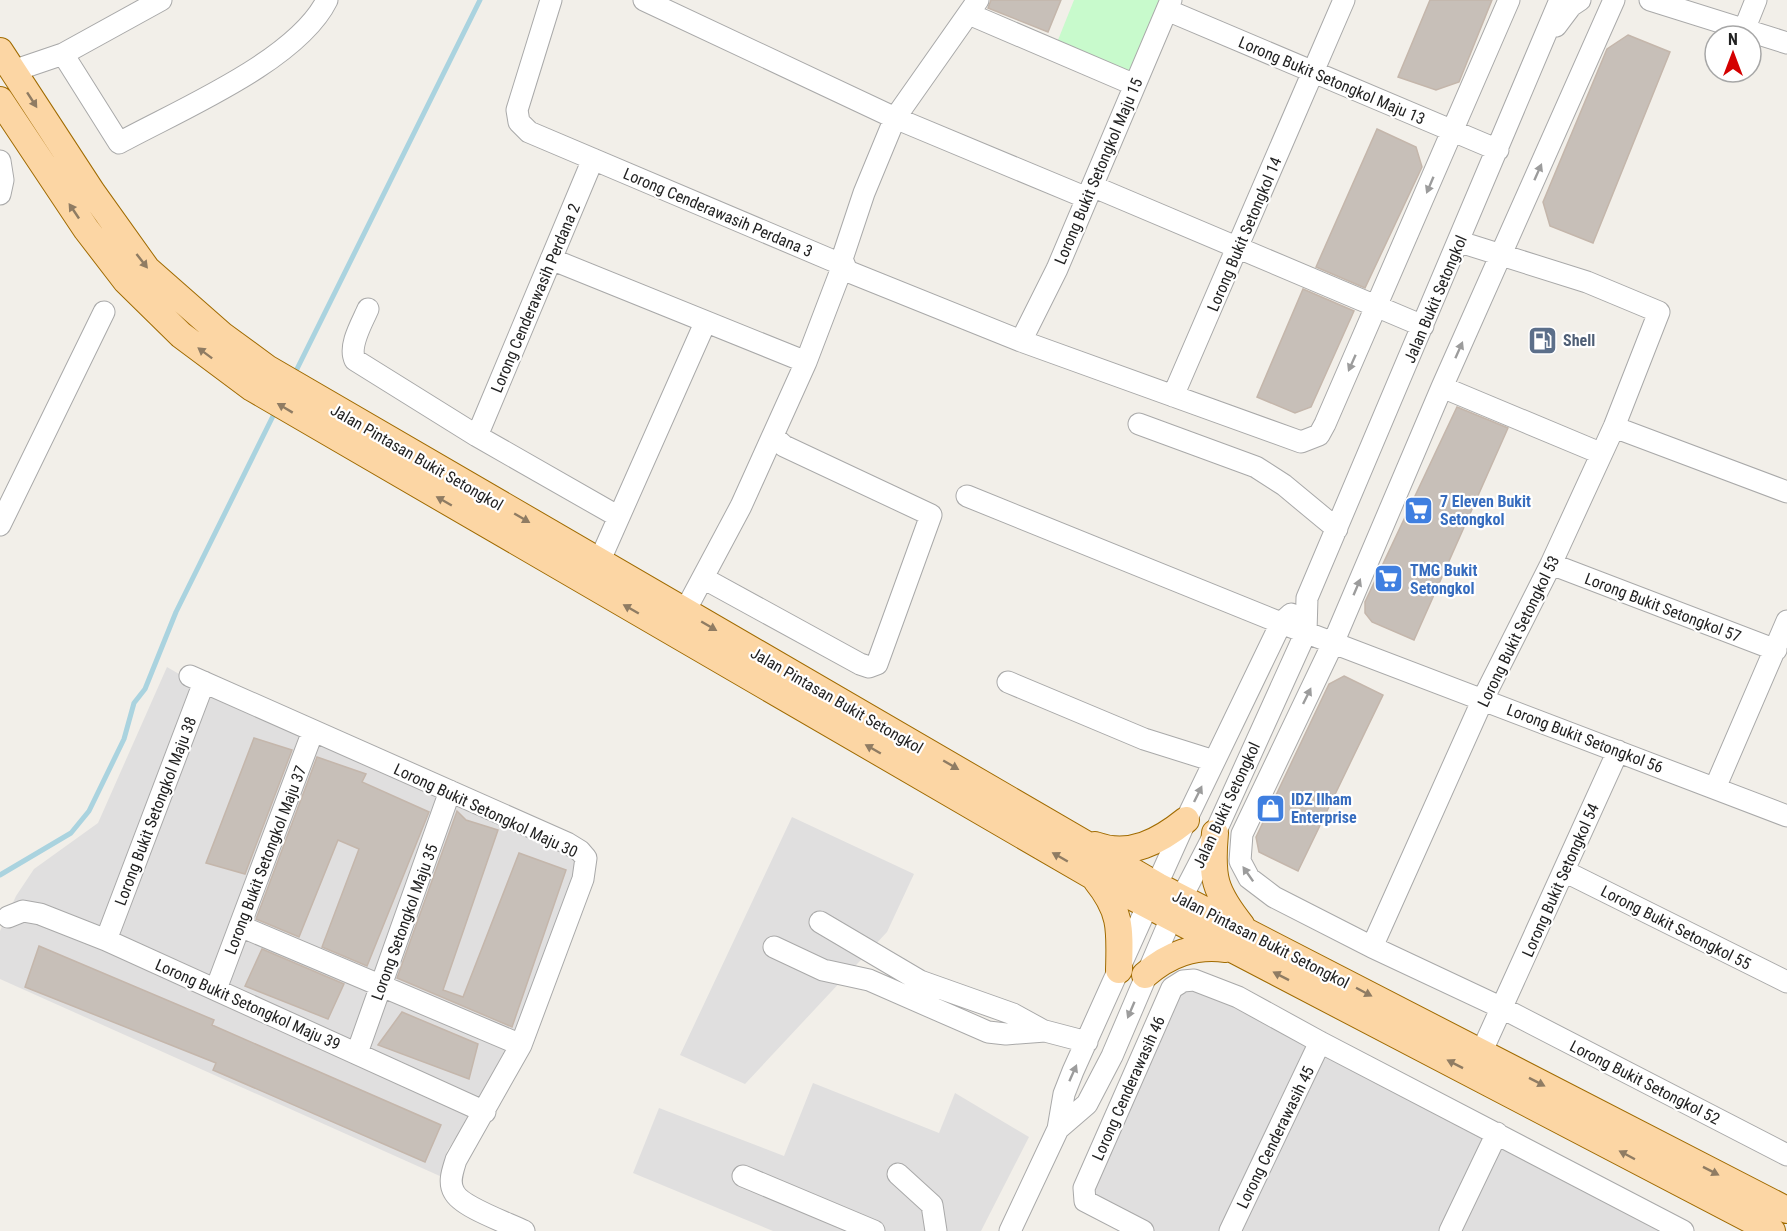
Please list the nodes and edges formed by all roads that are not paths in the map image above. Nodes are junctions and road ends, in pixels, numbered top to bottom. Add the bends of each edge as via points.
1 (161, 0) edge
2 (327, 0) edge
3 (551, 0) edge
4 (644, 0) edge
5 (1344, 0) edge
6 (1509, 0) edge
7 (1560, 0) edge
8 (1580, 0) edge
9 (1614, 0) edge
10 (1650, 0) edge
11 (1756, 0) edge
12 (1169, 5) edge
13 (973, 7) edge
14 (1725, 24) edge
15 (1746, 24) edge
16 (1763, 36) edge
17 (1545, 39) junction
18 (1787, 43) edge
19 (63, 54) junction
20 (6, 61) edge
21 (1313, 72) junction
22 (1135, 85) junction
23 (0, 100) edge
24 (895, 118) junction
25 (1453, 131) junction
26 (1498, 150) junction
27 (593, 159) junction
28 (0, 161) edge
29 (1090, 192) junction
30 (0, 194) edge
31 (1460, 242) junction
32 (1238, 248) junction
33 (1501, 254) junction
34 (551, 259) junction
35 (843, 265) junction
36 (1378, 307) junction
37 (368, 309) dead end
38 (104, 312) dead end
39 (705, 323) junction
40 (1423, 326) junction
41 (1021, 341) junction
42 (806, 362) junction
43 (1442, 387) junction
44 (1173, 396) junction
45 (322, 416) junction
46 (1139, 424) dead end
47 (1614, 427) junction
48 (477, 436) junction
49 (773, 436) junction
50 (1600, 453) junction
51 (1787, 492) edge
52 (967, 496) dead end
53 (619, 517) junction
54 (0, 525) edge
55 (1337, 529) junction
56 (598, 562) junction
57 (1551, 564) junction
58 (703, 578) junction
59 (1307, 598) junction
60 (685, 611) junction
61 (1787, 621) edge
62 (1281, 623) junction
63 (1306, 632) junction
64 (1334, 641) junction
65 (1776, 650) junction
66 (197, 680) joint
67 (1008, 682) dead end
68 (1483, 699) junction
69 (313, 731) junction
70 (1618, 751) junction
71 (1214, 761) junction
72 (1715, 788) junction
73 (450, 792) junction
74 (1787, 816) edge
75 (1186, 820) junction
76 (1215, 833) junction
77 (1076, 837) junction
78 (1564, 871) junction
79 (1094, 878) junction
80 (1153, 896) junction
81 (1176, 908) junction
82 (8, 917) dead end
83 (820, 922) dead end
84 (240, 926) junction
85 (1245, 929) junction
86 (106, 940) junction
87 (774, 947) dead end
88 (1372, 947) junction
89 (1229, 949) junction
90 (1119, 970) junction
91 (1146, 975) junction
92 (1787, 982) edge
93 (381, 985) junction
94 (216, 989) junction
95 (1499, 1015) junction
96 (1045, 1031) junction
97 (1087, 1042) junction
98 (1320, 1042) junction
99 (521, 1045) junction
100 (1484, 1046) junction
101 (357, 1053) junction
102 (485, 1112) junction
103 (1058, 1129) junction
104 (1497, 1133) junction
105 (1787, 1155) edge
106 (898, 1174) dead end
107 (743, 1176) dead end
108 (1787, 1210) edge
109 (1650, 1224) edge
110 (524, 1231) edge
111 (874, 1231) edge
112 (936, 1231) edge
113 (1010, 1231) edge
114 (1143, 1231) edge
115 (1230, 1231) edge
116 (1450, 1231) edge
117 (1683, 1231) edge
118 (1772, 1231) edge

1 - 19 street
2 - 19 street via 303,33 270,61 119,143
3 - 27 street, Lorong Cenderawasih Perdana 3 via 517,110 519,122 529,132
4 - 24 street
5 - 21 street, Lorong Bukit Setongkol 14
6 - 25 street
7 - 17 street, Jalan Bukit Setongkol
8 - 17 street
33 -> 9 street, Lorong Bukit Setongkol 52
10 - 14 street
11 - 15 street
12 - 21 street, Lorong Bukit Setongkol Maju 13
12 - 22 street, Lorong Bukit Setongkol Maju 15
13 - 22 street
13 - 24 street
16 - 18 street
17 - 26 street, Jalan Bukit Setongkol
19 - 20 street
20 -> 45 main road, Jalan Pintasan Bukit Setongkol via 147,269
21 - 25 street, Lorong Bukit Setongkol Maju 13
21 - 32 street, Lorong Bukit Setongkol 14
22 - 29 street, Lorong Bukit Setongkol Maju 15
45 -> 23 main road, Jalan Pintasan Bukit Setongkol via 252,388 181,335 126,281 86,229
24 - 29 street
24 - 35 street via 864,193
25 - 26 street, Lorong Bukit Setongkol Maju 13
25 -> 36 street, Lorong Cenderawasih Perdana 3
26 - 31 street, Jalan Bukit Setongkol
27 - 34 street, Lorong Cenderawasih Perdana 2
27 - 35 street, Lorong Cenderawasih Perdana 3
28 - 30 street
29 - 32 street
29 - 41 street, Lorong Bukit Setongkol Maju 15
31 - 33 street
31 - 40 street, Jalan Bukit Setongkol
32 - 36 street
32 - 44 street, Lorong Bukit Setongkol 14
43 -> 33 street, Lorong Bukit Setongkol 52
33 - 47 street, Lorong Bukit Setongkol 53 via 1587,282 1659,312
34 - 39 street
34 - 48 street, Lorong Cenderawasih Perdana 2
35 - 41 street, Lorong Cenderawasih Perdana 3 via 847,271
35 - 42 street
36 - 40 street
36 -> 44 street, Lorong Cenderawasih Perdana 3 via 1319,435 1301,442
37 - 48 street via 353,347 355,360
38 - 54 street
39 - 42 street
39 - 53 street
40 - 55 street, Jalan Bukit Setongkol
41 - 44 street, Lorong Cenderawasih Perdana 3
42 - 49 street
43 - 50 street
64 -> 43 street, Lorong Bukit Setongkol 52
45 -> 56 main road, Jalan Pintasan Bukit Setongkol
79 -> 45 main road, Jalan Pintasan Bukit Setongkol
46 - 55 street via 1256,467 1284,484
47 - 50 street, Lorong Bukit Setongkol 53
47 - 51 street
48 - 53 street
49 - 58 street
49 - 58 street via 784,446 931,515 877,664 860,664
50 - 57 street, Lorong Bukit Setongkol 53
52 - 62 street, Lorong Bukit Setongkol 56
53 - 56 street
55 - 59 street, Jalan Bukit Setongkol
56 - 60 main road, Jalan Pintasan Bukit Setongkol
57 - 65 street, Lorong Bukit Setongkol 57
57 - 68 street, Lorong Bukit Setongkol 53
58 - 60 street
59 - 62 street, Jalan Bukit Setongkol
59 - 63 street, Jalan Bukit Setongkol
60 -> 77 main road, Jalan Pintasan Bukit Setongkol
61 - 65 street
62 - 63 street, Lorong Bukit Setongkol 56
62 - 71 street, Jalan Bukit Setongkol
63 - 64 street, Lorong Bukit Setongkol 56
63 - 76 street, Jalan Bukit Setongkol
64 - 68 street, Lorong Bukit Setongkol 56
88 -> 64 street, Lorong Bukit Setongkol 52 via 1274,897 1249,878 1240,861 1242,834
65 - 72 street
66 - 69 street, Lorong Bukit Setongkol Maju 30
66 - 86 street, Lorong Bukit Setongkol Maju 38
67 - 71 street via 1144,739
68 - 70 street, Lorong Bukit Setongkol 56
68 - 88 street, Lorong Bukit Setongkol 53
69 - 73 street, Lorong Bukit Setongkol Maju 30
69 - 84 street, Lorong Bukit Setongkol Maju 37
70 - 72 street, Lorong Bukit Setongkol 56
70 - 78 street, Lorong Bukit Setongkol 54
75 -> 71 street, Jalan Bukit Setongkol
72 - 74 street, Lorong Bukit Setongkol 56
73 - 93 street, Lorong Setongkol Maju 35
73 - 99 street, Lorong Bukit Setongkol Maju 30 via 567,843 586,858 583,879
75 - 77 main road via 1163,839 1134,849 1104,848
75 - 80 street, Jalan Bukit Setongkol
76 - 81 street, Jalan Bukit Setongkol
76 - 85 main road via 1212,868 1222,902
77 - 80 main road, Jalan Pintasan Bukit Setongkol
78 - 92 street, Lorong Bukit Setongkol 55
78 - 95 street, Lorong Bukit Setongkol 54
79 - 80 main road, Jalan Pintasan Bukit Setongkol
79 - 90 main road via 1111,899 1119,921
80 - 81 main road, Jalan Pintasan Bukit Setongkol
80 - 90 street, Jalan Bukit Setongkol
81 - 85 main road, Jalan Pintasan Bukit Setongkol
81 - 89 main road, Jalan Pintasan Bukit Setongkol
81 - 91 street, Jalan Bukit Setongkol
82 - 86 street, Lorong Bukit Setongkol Maju 39 via 23,911 40,914
83 - 96 street via 920,981 1004,1011
84 - 93 street
84 - 94 street, Lorong Bukit Setongkol Maju 37
85 -> 100 main road, Jalan Pintasan Bukit Setongkol
86 - 94 street, Lorong Bukit Setongkol Maju 39
87 - 96 street via 823,970 869,980 988,1032
88 - 95 street, Lorong Bukit Setongkol 52
89 - 91 main road via 1193,949 1159,963
118 -> 89 main road, Jalan Pintasan Bukit Setongkol
90 - 97 street, Jalan Bukit Setongkol
91 -> 103 street, Jalan Bukit Setongkol via 1087,1104
93 - 99 street
93 - 101 street, Lorong Setongkol Maju 35
94 - 101 street, Lorong Bukit Setongkol Maju 39
95 - 100 street, Lorong Bukit Setongkol 54
95 - 105 street, Lorong Bukit Setongkol 52
96 - 97 street
103 -> 97 street, Jalan Bukit Setongkol via 1064,1094
98 - 104 street
98 - 114 street, Lorong Cenderawasih 46 via 1238,997 1194,980 1172,988 1084,1188 1085,1202
98 - 115 street, Lorong Cenderawasih 45
99 - 102 street, Lorong Bukit Setongkol Maju 30
100 -> 108 main road, Jalan Pintasan Bukit Setongkol
101 - 102 street, Lorong Bukit Setongkol Maju 39
102 - 110 street, Lorong Bukit Setongkol Maju 30 via 456,1160 451,1185 460,1201
103 - 113 street, Jalan Bukit Setongkol
104 - 109 street
104 - 116 street
106 - 112 street via 932,1205
107 - 111 street
109 - 117 street

